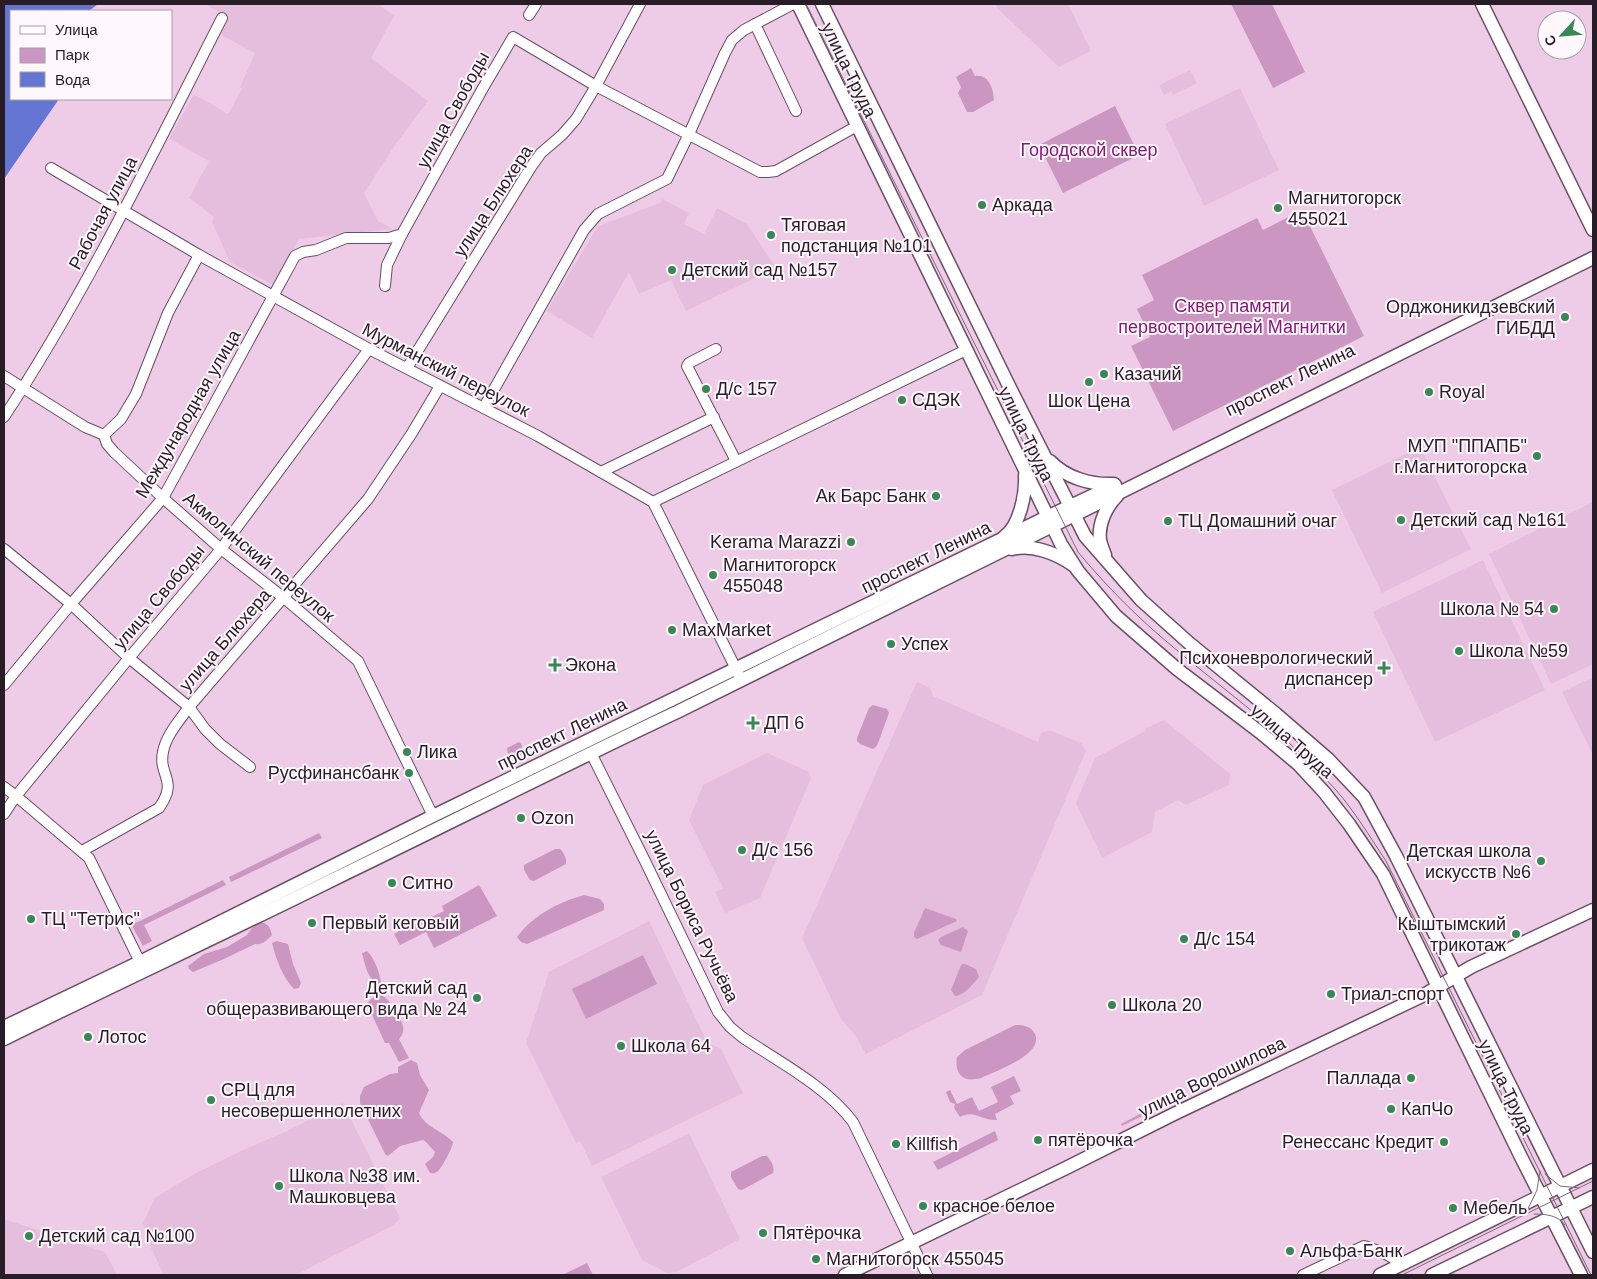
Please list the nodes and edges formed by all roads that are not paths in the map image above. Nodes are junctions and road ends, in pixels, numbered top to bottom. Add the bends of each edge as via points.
1 (536, 4) edge
2 (640, 4) edge
3 (792, 4) edge
4 (798, 4) edge
5 (822, 4) edge
6 (1482, 4) edge
7 (529, 15) dead end
8 (222, 18) dead end
9 (755, 24) junction
10 (596, 86) junction
11 (796, 111) dead end
12 (857, 126) junction
13 (689, 134) junction
14 (51, 168) dead end
15 (124, 211) junction
16 (1593, 230) edge
17 (402, 234) junction
18 (1593, 250) edge
19 (199, 255) junction
20 (1593, 258) edge
21 (385, 286) dead end
22 (274, 296) junction
23 (369, 349) junction
24 (716, 349) dead end
25 (966, 350) junction
26 (407, 368) junction
27 (4, 376) edge
28 (440, 386) junction
29 (23, 388) junction
30 (484, 407) junction
31 (4, 417) edge
32 (714, 417) junction
33 (104, 435) junction
34 (1043, 453) junction
35 (736, 461) junction
36 (1025, 470) junction
37 (602, 472) junction
38 (1120, 487) junction
39 (163, 498) junction
40 (652, 502) junction
41 (1072, 510) junction
42 (1049, 522) junction
43 (999, 547) junction
44 (4, 549) edge
45 (221, 549) junction
46 (1108, 562) junction
47 (1074, 566) junction
48 (284, 598) junction
49 (71, 604) junction
50 (129, 658) junction
51 (739, 675) junction
52 (4, 686) edge
53 (189, 707) junction
54 (588, 747) junction
55 (250, 767) dead end
56 (4, 787) edge
57 (16, 796) junction
58 (4, 814) edge
59 (433, 816) junction
60 (82, 851) junction
61 (1593, 910) edge
62 (142, 966) junction
63 (1456, 976) junction
64 (1437, 987) junction
65 (4, 1027) edge
66 (4, 1039) edge
67 (1593, 1170) edge
68 (1560, 1186) junction
69 (1541, 1197) junction
70 (1593, 1197) edge
71 (1571, 1207) junction
72 (1552, 1217) junction
73 (912, 1242) junction
74 (1593, 1252) edge
75 (1403, 1264) junction
76 (845, 1275) edge
77 (927, 1275) edge
78 (1303, 1275) edge
79 (1380, 1275) edge
80 (1432, 1275) edge
81 (1581, 1275) edge

1 - 7 street
2 - 10 street, улица Блюхера
3 - 9 street
4 - 12 main road, улица Труда
5 - 34 main road, улица Труда
6 - 16 main road
8 - 15 street, Рабочая улица
9 - 11 street
9 - 13 street via 732,40
10 - 13 street
10 - 17 street, улица Свободы via 513,37
10 - 26 street, улица Блюхера via 576,119 531,167
12 - 13 street via 768,172 754,169
12 - 25 main road, улица Труда
13 - 30 street via 666,179 598,214 584,230
14 - 15 street, Мурманский переулок
15 - 19 street, Мурманский переулок
15 - 29 street, Рабочая улица
17 - 21 street, улица Свободы via 387,265
17 - 22 street, Международная улица via 389,238 346,238 303,252 295,256
18 - 38 main road, проспект Ленина
19 - 22 street, Мурманский переулок
19 - 33 street via 168,313 136,394 120,419
20 - 38 main road, проспект Ленина
22 - 23 street, Мурманский переулок
22 - 39 street, Международная улица
23 - 26 street, Мурманский переулок
23 - 45 street, улица Свободы
24 - 32 street via 688,364
25 - 35 street
25 - 36 main road, улица Труда
26 - 28 street, Мурманский переулок
27 - 29 street
28 - 30 street, Мурманский переулок
28 - 48 street, улица Блюхера via 368,499
29 - 31 street, Рабочая улица
29 - 33 street via 85,427
30 - 37 street, Мурманский переулок
32 - 35 street
32 - 37 street
33 - 39 street, Акмолинский переулок via 114,452
34 - 38 main road via 1058,470 1072,477
34 - 41 main road, улица Труда
35 - 40 street
36 - 42 main road, улица Труда
36 - 43 main road via 1026,486 1020,511
37 - 40 street, Мурманский переулок
38 - 41 main road, проспект Ленина
38 - 46 main road via 1100,528 1100,540
39 - 45 street, Акмолинский переулок
39 - 49 street, Международная улица
40 - 51 street
41 - 42 main road, проспект Ленина
41 - 46 main road, улица Труда via 1086,536
42 - 43 main road, проспект Ленина
42 - 47 main road, улица Труда
43 - 47 main road via 1042,550
43 - 51 main road, проспект Ленина
44 - 49 street
45 - 48 street, Акмолинский переулок
45 - 50 street, улица Свободы
46 - 63 main road, улица Труда via 1141,600 1328,759 1364,797
47 - 64 main road, улица Труда via 1116,616 1177,669 1298,764 1324,792 1383,874
48 - 53 street, улица Блюхера
48 - 59 street, Акмолинский переулок via 358,661
49 - 50 street
49 - 52 street, Международная улица
50 - 53 street
50 - 57 street, улица Свободы
51 - 54 main road, проспект Ленина
53 - 55 street via 220,744
53 - 60 street, улица Блюхера via 163,751 169,788 159,808
54 - 59 main road, проспект Ленина
54 - 62 main road, проспект Ленина via 531,783 318,888
54 - 73 street, улица Бориса Ручьёва via 718,1012 742,1038 825,1092 842,1107 853,1122
56 - 57 street
57 - 58 street, улица Свободы
57 - 60 street
59 - 62 main road, проспект Ленина
60 - 62 street via 89,858
61 - 63 main road, улица Ворошилова
62 - 65 main road, проспект Ленина
62 - 66 main road, проспект Ленина
63 - 64 main road, улица Ворошилова
63 - 68 main road, улица Труда
64 - 69 main road, улица Труда
64 - 73 main road, улица Ворошилова
67 - 68 main road
68 - 69 main road
68 - 71 main road, улица Труда
69 - 72 main road, улица Труда
69 - 75 main road
70 - 71 main road
71 - 72 main road
71 - 74 main road, улица Труда
72 - 80 main road
72 - 81 main road, улица Труда
73 - 76 main road, улица Ворошилова
73 - 77 street, улица Бориса Ручьёва
75 - 78 street via 1364,1246
75 - 79 main road

